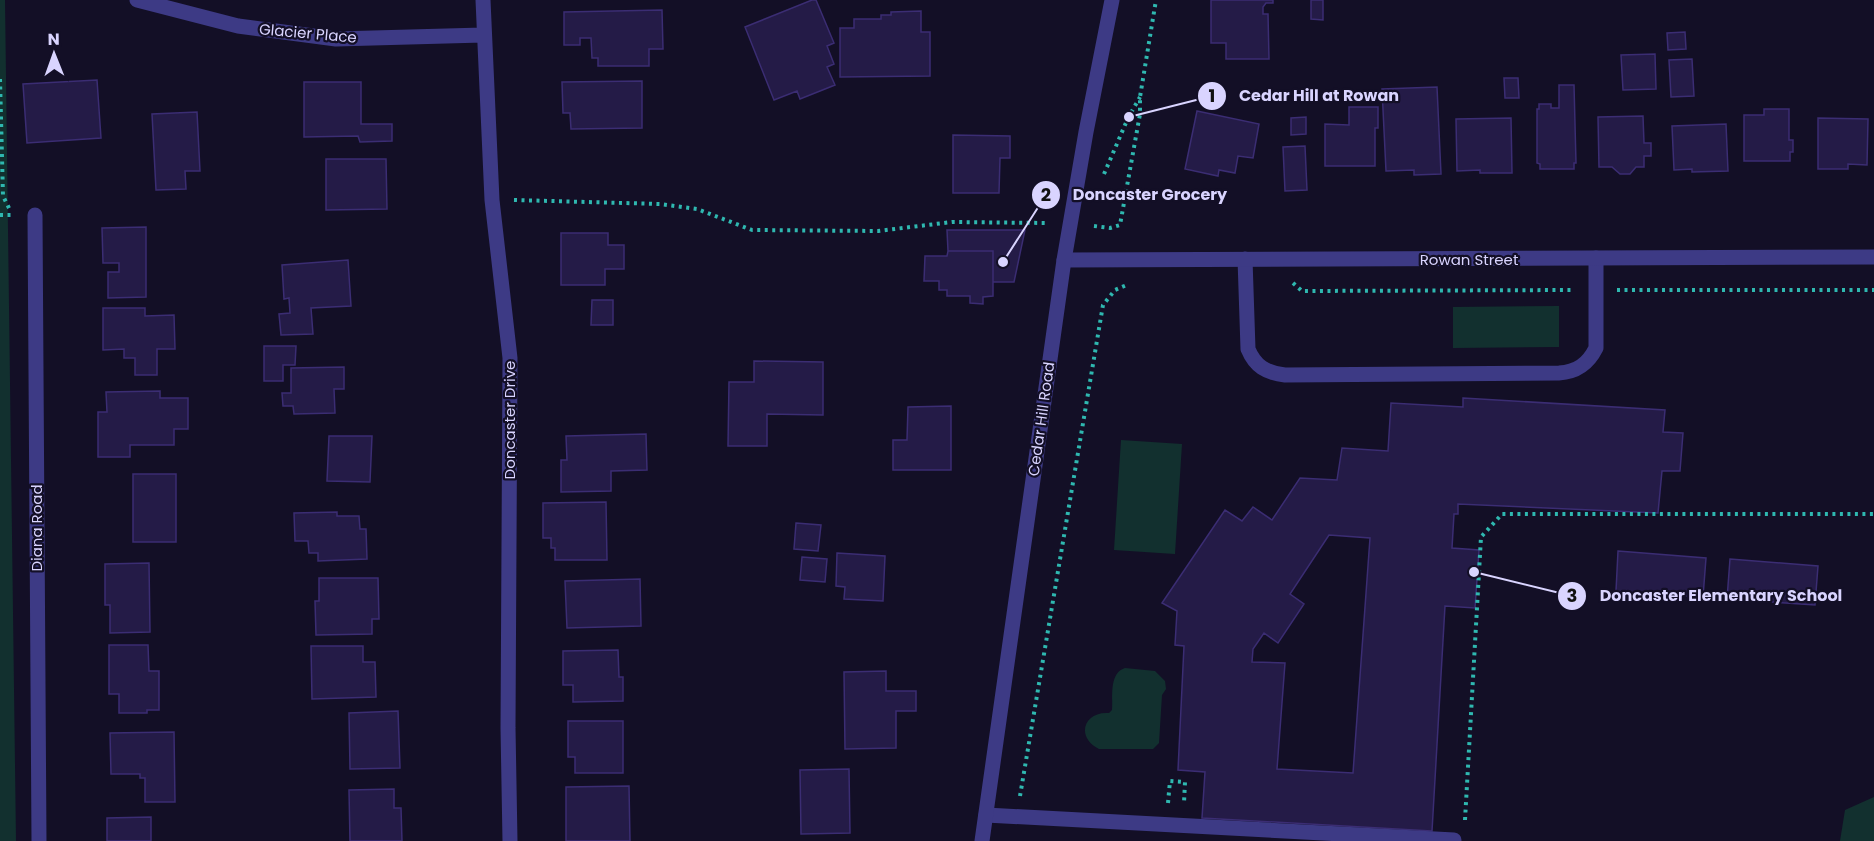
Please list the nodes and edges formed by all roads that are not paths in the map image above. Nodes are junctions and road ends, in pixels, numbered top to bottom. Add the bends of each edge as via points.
1 (137, 0) edge
2 (483, 0) edge
3 (1113, 0) edge
4 (483, 35) junction
5 (35, 215) dead end
6 (1874, 257) edge
7 (1596, 258) junction
8 (1245, 259) junction
9 (1064, 260) junction
10 (986, 814) junction
11 (1454, 840) edge
12 (39, 841) edge
13 (510, 841) edge
14 (982, 841) edge

1 - 4 street, Glacier Place via 238,26 336,39
2 - 4 street, Doncaster Drive
3 - 9 street, Cedar Hill Road
4 - 13 street, Doncaster Drive via 492,200 510,358
5 - 12 street, Diana Road
6 - 7 street, Rowan Street
7 - 8 street, Rowan Street
7 - 8 street via 1597,338 1592,357 1577,369 1559,373 1308,375 1275,374 1252,358 1247,339
8 - 9 street, Rowan Street
9 - 10 street, Cedar Hill Road
10 - 11 street
10 - 14 street, Cedar Hill Road

